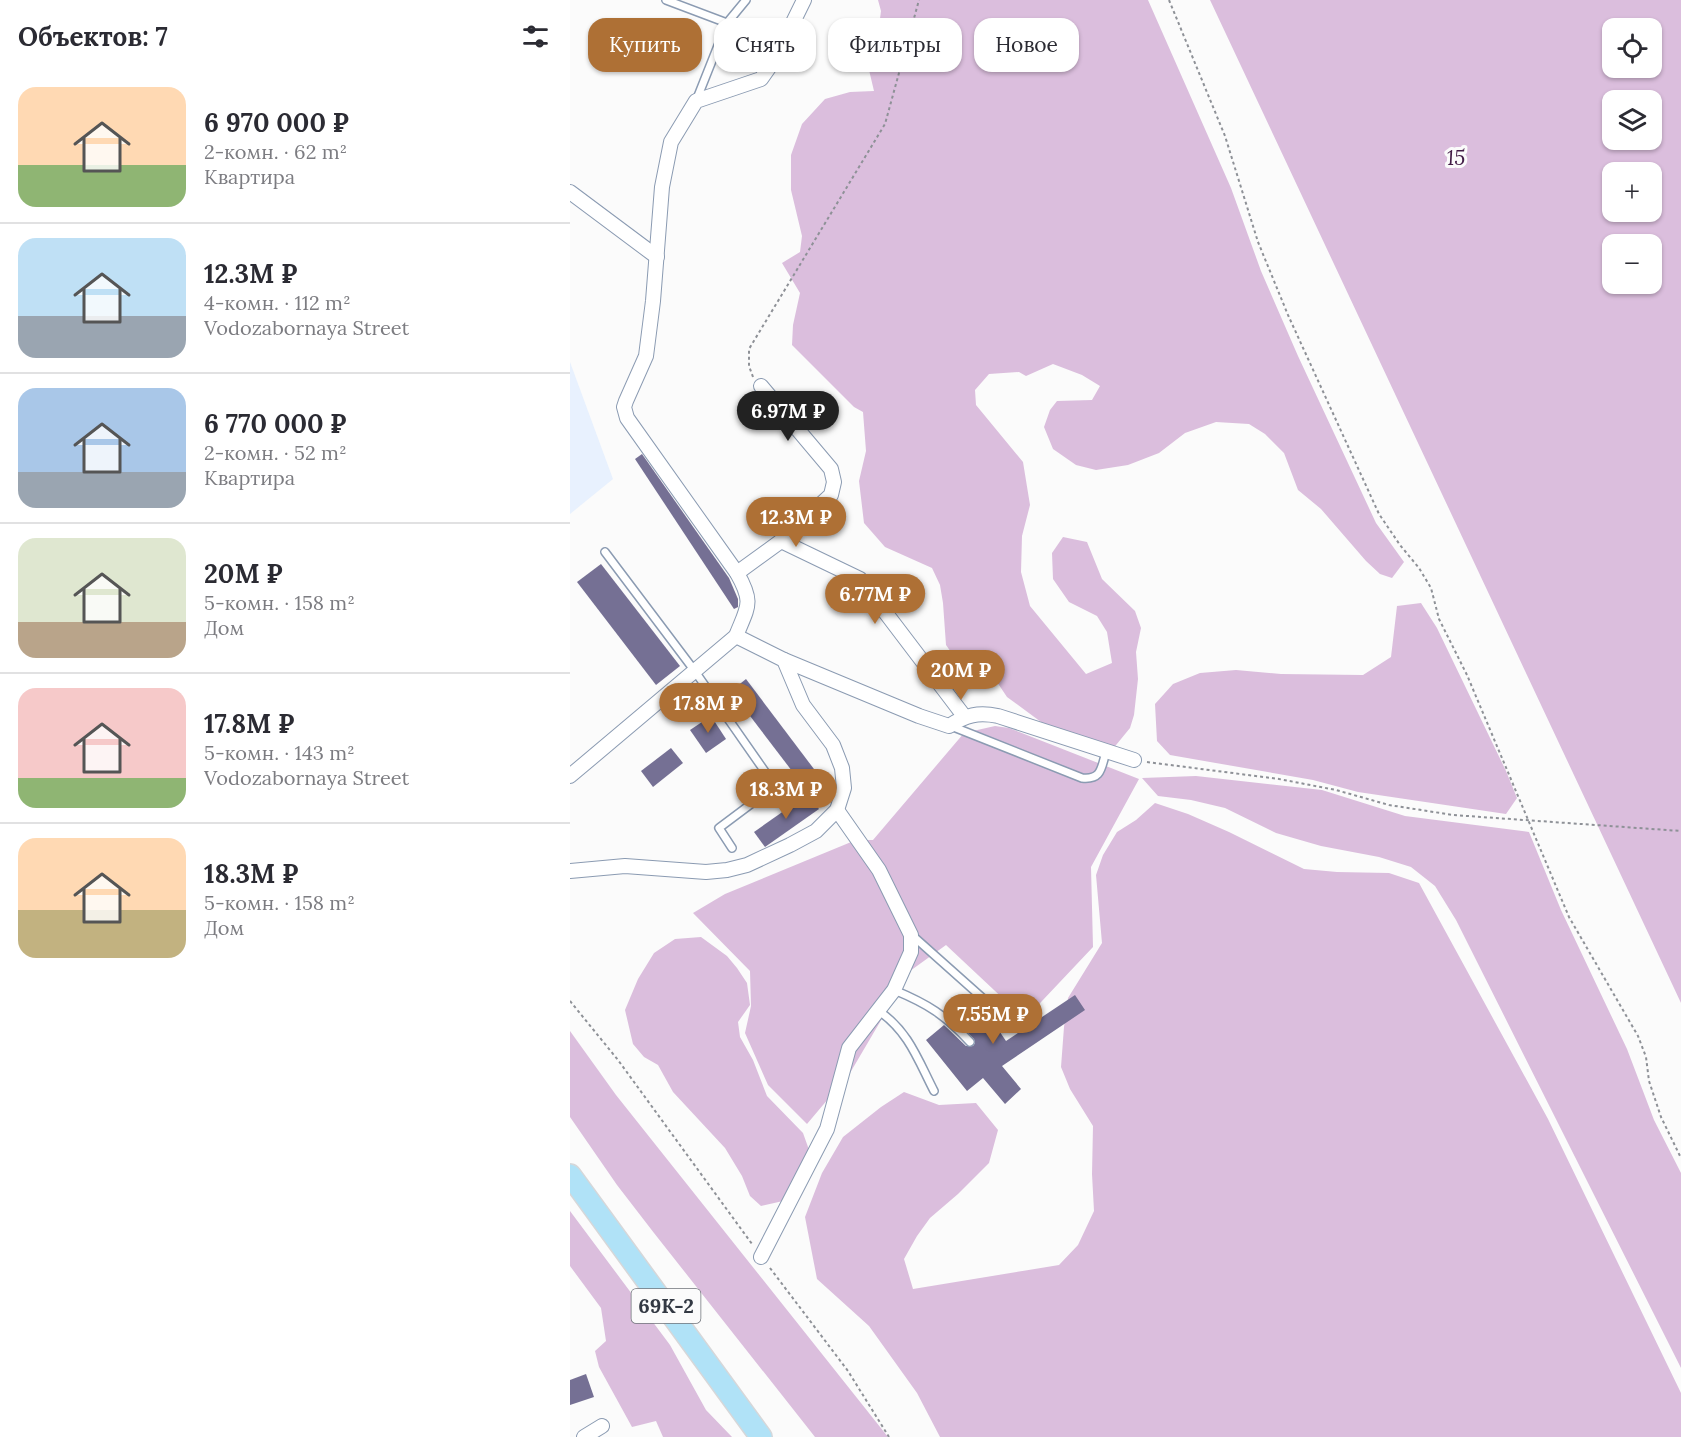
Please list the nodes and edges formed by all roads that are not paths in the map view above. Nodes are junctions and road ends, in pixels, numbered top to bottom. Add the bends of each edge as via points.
1 (666, 0) edge
2 (746, 0) edge
3 (804, 0) edge
4 (714, 18) edge
5 (731, 18) edge
6 (714, 56) edge
7 (696, 101) junction
8 (570, 192) edge
9 (657, 257) junction
10 (761, 386) road end
11 (781, 541) junction
12 (605, 552) dead end
13 (738, 573) junction
14 (736, 636) junction
15 (783, 660) junction
16 (694, 670) junction
17 (964, 716) junction
18 (949, 726) junction
19 (1106, 752) junction
20 (1134, 760) road end
21 (570, 776) edge
22 (837, 810) junction
23 (732, 848) dead end
24 (570, 871) edge
25 (911, 935) junction
26 (894, 990) junction
27 (879, 1011) junction
28 (1005, 1018) dead end
29 (969, 1042) dead end
30 (934, 1091) dead end
31 (570, 1175) edge
32 (761, 1257) road end
33 (602, 1426) dead end
34 (584, 1437) edge
35 (760, 1437) edge

1 - 4 lane
2 - 5 lane
3 - 7 street via 761,79
6 - 7 lane
7 - 9 street via 671,142 662,187
8 - 9 street
9 - 13 street via 646,356 625,412
10 - 11 street via 831,469 834,482 831,495
11 - 13 street
11 - 17 street via 860,579
12 - 16 lane
13 - 14 street via 747,591 748,604
14 - 15 street
14 - 16 street
15 - 18 street
15 - 22 street via 802,705 833,745 842,768 844,788
16 - 21 street
16 - 23 lane via 776,786 719,828
17 - 18 street
17 - 19 street via 998,716
18 - 19 lane via 1082,778 1092,779 1100,773
19 - 20 street
22 - 24 street via 816,831 747,865 727,870 625,866
22 - 25 street via 879,870
25 - 26 street via 911,952
25 - 28 lane
26 - 27 street
26 - 29 lane via 919,1000 949,1020
27 - 30 lane via 905,1034
27 - 32 street via 849,1048 827,1129
31 - 35 main road, 69К-2
33 - 34 street

